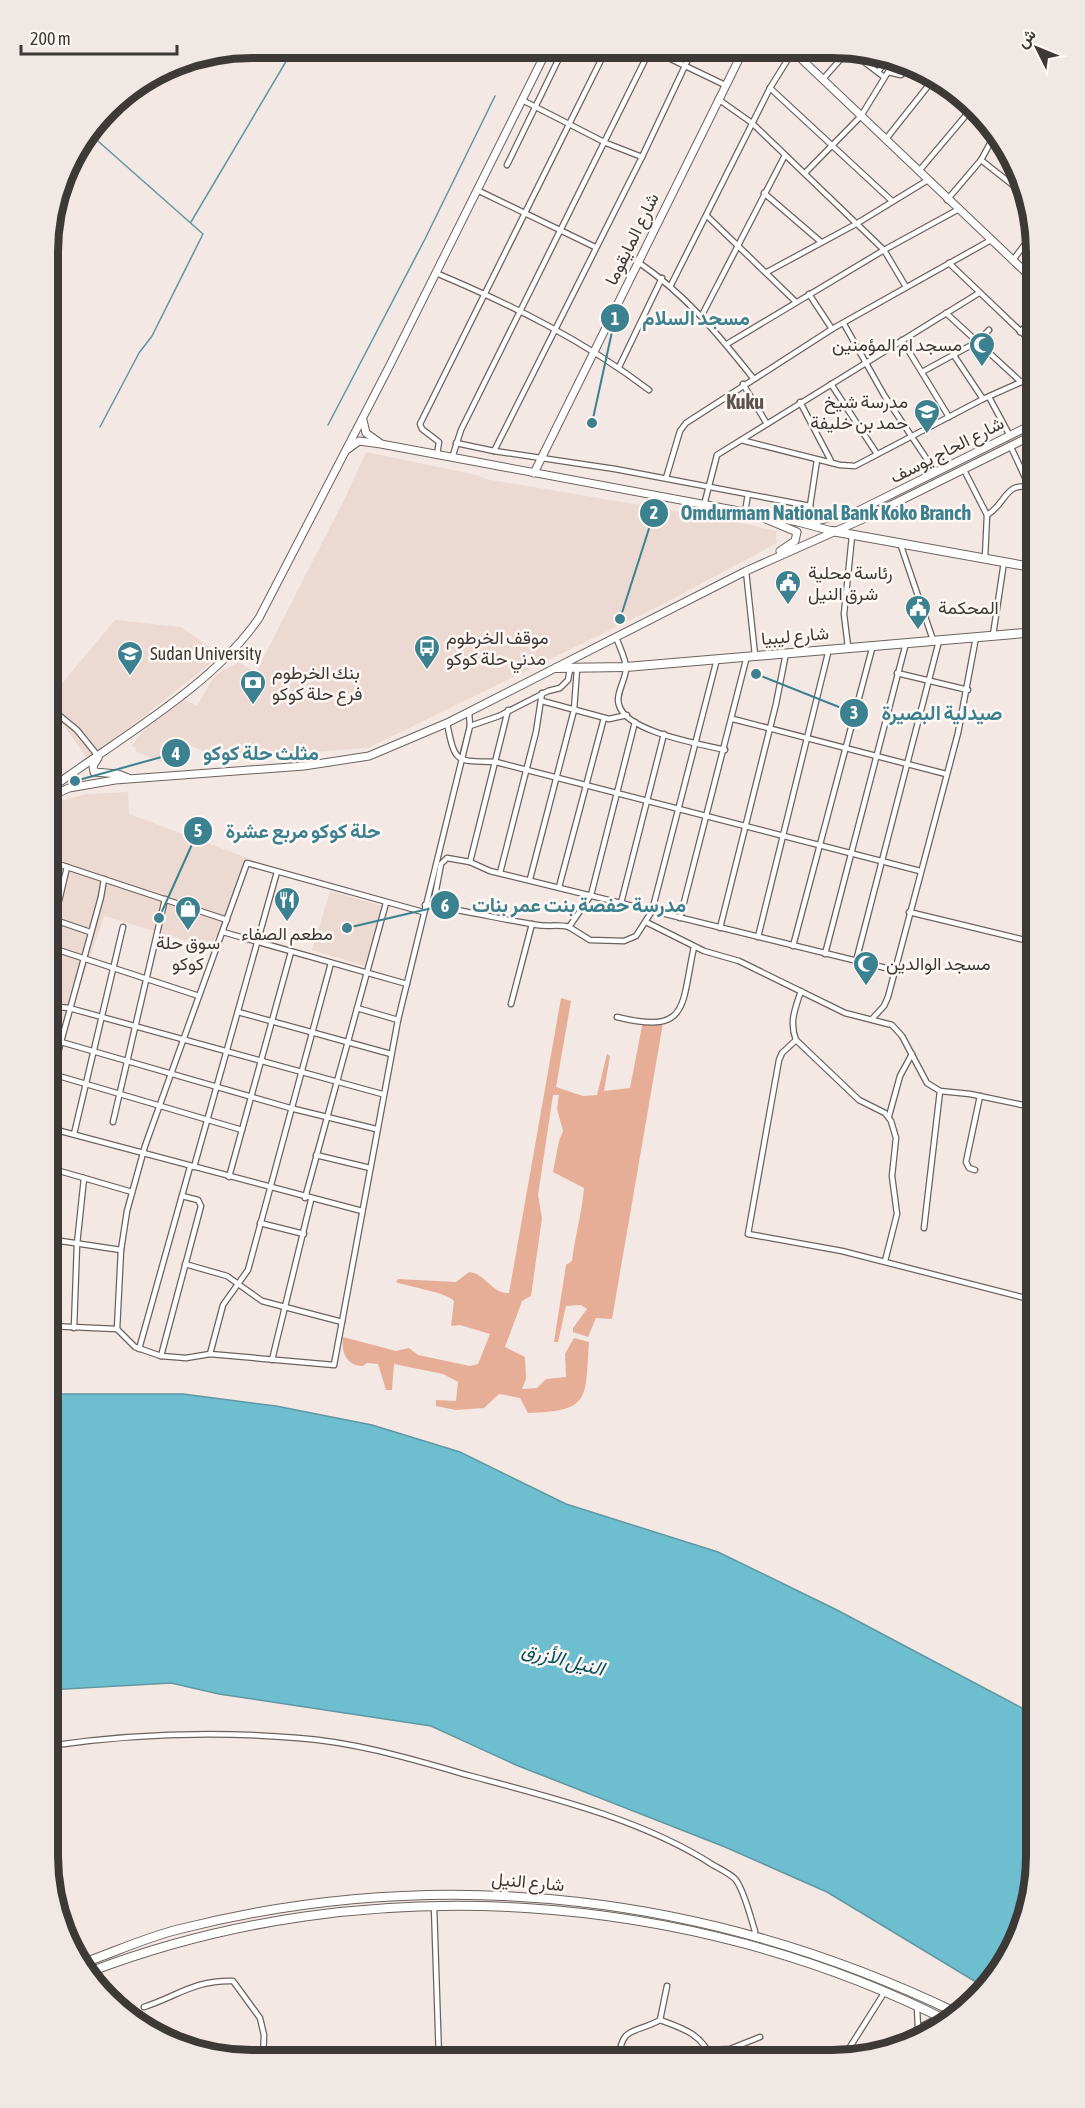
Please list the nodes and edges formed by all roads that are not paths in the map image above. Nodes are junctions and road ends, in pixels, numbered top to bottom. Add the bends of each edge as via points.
1 (543, 58) edge
2 (559, 58) edge
3 (602, 58) edge
4 (647, 58) edge
5 (668, 58) edge
6 (688, 58) edge
7 (739, 58) edge
8 (789, 58) edge
9 (801, 58) edge
10 (809, 58) edge
11 (842, 59) edge
12 (861, 61) edge
13 (806, 63) junction
14 (883, 65) edge
15 (684, 66) junction
16 (878, 72) junction
17 (904, 72) edge
18 (884, 77) junction
19 (823, 79) junction
20 (929, 84) edge
21 (725, 85) junction
22 (770, 88) junction
23 (718, 99) junction
24 (522, 100) junction
25 (535, 107) junction
26 (968, 114) edge
27 (861, 116) junction
28 (752, 123) junction
29 (569, 124) junction
30 (505, 135) junction
31 (886, 139) junction
32 (518, 141) junction
33 (991, 141) edge
34 (606, 143) junction
35 (833, 146) junction
36 (784, 154) junction
37 (642, 157) junction
38 (981, 160) junction
39 (507, 165) dead end
40 (919, 171) junction
41 (805, 173) junction
42 (928, 180) junction
43 (1015, 187) edge
44 (477, 190) junction
45 (764, 193) junction
46 (947, 200) junction
47 (892, 201) junction
48 (959, 209) junction
49 (525, 213) junction
50 (707, 216) junction
51 (856, 224) junction
52 (560, 231) junction
53 (991, 240) junction
54 (821, 242) junction
55 (1026, 243) edge
56 (739, 246) junction
57 (595, 247) junction
58 (884, 250) junction
59 (1013, 260) junction
60 (637, 261) junction
61 (949, 263) junction
62 (767, 272) junction
63 (436, 273) junction
64 (1026, 273) edge
65 (662, 278) junction
66 (671, 285) junction
67 (906, 287) junction
68 (485, 293) junction
69 (979, 293) junction
70 (809, 294) junction
71 (796, 302) junction
72 (520, 310) junction
73 (946, 313) junction
74 (702, 315) junction
75 (844, 324) junction
76 (1026, 326) edge
77 (555, 328) junction
78 (832, 329) junction
79 (989, 330) dead end
80 (1020, 332) junction
81 (1026, 337) edge
82 (902, 340) junction
83 (977, 342) junction
84 (727, 344) junction
85 (594, 350) junction
86 (953, 354) junction
87 (866, 362) junction
88 (619, 367) junction
89 (922, 372) junction
90 (753, 378) junction
91 (1026, 380) edge
92 (1021, 382) junction
93 (743, 384) junction
94 (831, 384) junction
95 (649, 390) dead end
96 (989, 397) junction
97 (983, 399) junction
98 (800, 402) junction
99 (949, 417) junction
100 (363, 418) junction
101 (767, 424) junction
102 (1026, 428) edge
103 (912, 435) junction
104 (1010, 436) junction
105 (1026, 438) edge
106 (740, 440) junction
107 (456, 443) junction
108 (381, 444) junction
109 (1010, 446) junction
110 (494, 451) junction
111 (346, 452) junction
112 (877, 454) junction
113 (437, 455) junction
114 (452, 458) junction
115 (541, 458) junction
116 (817, 460) junction
117 (832, 461) junction
118 (964, 470) junction
119 (534, 473) junction
120 (936, 473) junction
121 (666, 478) junction
122 (1026, 480) edge
123 (1026, 486) edge
124 (708, 487) junction
125 (748, 494) junction
126 (704, 505) junction
127 (810, 506) junction
128 (745, 512) junction
129 (754, 514) junction
130 (987, 515) junction
131 (816, 521) junction
132 (806, 523) junction
133 (832, 531) junction
134 (852, 536) junction
135 (899, 542) junction
136 (985, 558) junction
137 (1004, 562) junction
138 (764, 563) junction
139 (1026, 566) edge
140 (746, 571) junction
141 (1026, 633) edge
142 (993, 635) junction
143 (616, 637) junction
144 (976, 637) junction
145 (936, 640) junction
146 (906, 642) junction
147 (873, 645) junction
148 (848, 647) junction
149 (829, 648) junction
150 (786, 652) junction
151 (751, 655) junction
152 (717, 658) junction
153 (626, 667) junction
154 (555, 668) junction
155 (573, 669) junction
156 (897, 673) junction
157 (928, 682) junction
158 (968, 690) junction
159 (542, 693) junction
160 (542, 700) junction
161 (508, 710) junction
162 (574, 711) junction
163 (469, 712) junction
164 (58, 714) edge
165 (627, 715) junction
166 (604, 718) junction
167 (733, 719) junction
168 (635, 722) junction
169 (447, 723) junction
170 (470, 726) junction
171 (769, 729) junction
172 (664, 734) junction
173 (807, 739) junction
174 (694, 742) junction
175 (845, 748) junction
176 (724, 750) junction
177 (101, 754) junction
178 (875, 756) junction
179 (461, 759) junction
180 (496, 762) junction
181 (906, 763) junction
182 (526, 770) junction
183 (946, 774) junction
184 (129, 778) junction
185 (556, 778) junction
186 (58, 784) edge
187 (586, 787) junction
188 (58, 793) edge
189 (616, 794) junction
190 (646, 801) junction
191 (676, 809) junction
192 (707, 817) junction
193 (745, 827) junction
194 (781, 836) junction
195 (820, 846) junction
196 (850, 854) junction
197 (880, 861) junction
198 (470, 862) junction
199 (58, 864) edge
200 (67, 867) junction
201 (920, 871) junction
202 (277, 872) junction
203 (500, 873) junction
204 (104, 879) junction
205 (530, 879) junction
206 (559, 887) junction
207 (591, 895) junction
208 (165, 899) junction
209 (58, 902) edge
210 (386, 903) junction
211 (621, 903) junction
212 (425, 905) junction
213 (433, 906) junction
214 (652, 910) junction
215 (423, 912) junction
216 (909, 912) junction
217 (680, 918) junction
218 (227, 920) junction
219 (58, 921) edge
220 (646, 922) junction
221 (532, 924) junction
222 (123, 927) dead end
223 (569, 927) junction
224 (720, 928) junction
225 (90, 932) junction
226 (223, 932) junction
227 (758, 937) junction
228 (1026, 940) edge
229 (256, 942) junction
230 (793, 946) junction
231 (694, 947) junction
232 (58, 950) edge
233 (291, 952) junction
234 (825, 954) junction
235 (83, 959) junction
236 (856, 961) junction
237 (331, 963) junction
238 (112, 969) junction
239 (894, 970) junction
240 (366, 972) junction
241 (145, 979) junction
242 (407, 984) junction
243 (801, 991) junction
244 (199, 996) junction
245 (512, 1004) dead end
246 (58, 1007) edge
247 (69, 1008) junction
248 (357, 1008) junction
249 (238, 1012) junction
250 (100, 1017) junction
251 (617, 1017) dead end
252 (872, 1018) junction
253 (398, 1020) junction
254 (272, 1022) junction
255 (135, 1026) junction
256 (312, 1032) junction
257 (796, 1040) junction
258 (183, 1041) junction
259 (348, 1041) junction
260 (61, 1042) junction
261 (93, 1051) junction
262 (58, 1053) edge
263 (225, 1053) junction
264 (391, 1054) junction
265 (912, 1054) junction
266 (127, 1060) junction
267 (260, 1061) junction
268 (172, 1073) junction
269 (300, 1073) junction
270 (58, 1076) edge
271 (337, 1083) junction
272 (85, 1084) junction
273 (216, 1085) junction
274 (940, 1091) junction
275 (118, 1094) junction
276 (382, 1094) junction
277 (980, 1096) junction
278 (251, 1097) junction
279 (160, 1106) junction
280 (1026, 1106) edge
281 (291, 1108) junction
282 (327, 1116) junction
283 (888, 1116) junction
284 (207, 1119) junction
285 (113, 1122) dead end
286 (376, 1129) junction
287 (58, 1130) edge
288 (242, 1130) junction
289 (74, 1134) junction
290 (144, 1153) junction
291 (316, 1155) junction
292 (192, 1167) junction
293 (370, 1168) junction
294 (975, 1170) dead end
295 (58, 1171) edge
296 (229, 1177) junction
297 (84, 1178) junction
298 (268, 1188) junction
299 (132, 1192) junction
300 (182, 1196) junction
301 (305, 1198) junction
302 (311, 1200) junction
303 (362, 1211) junction
304 (260, 1223) junction
305 (924, 1228) dead end
306 (304, 1234) junction
307 (58, 1239) edge
308 (77, 1244) junction
309 (121, 1250) junction
310 (885, 1261) junction
311 (185, 1264) junction
312 (239, 1284) junction
313 (1026, 1298) edge
314 (285, 1308) junction
315 (342, 1322) junction
316 (58, 1327) edge
317 (74, 1328) junction
318 (117, 1329) junction
319 (139, 1348) junction
320 (210, 1354) junction
321 (161, 1356) junction
322 (272, 1360) junction
323 (58, 1745) edge
324 (482, 1893) junction
325 (499, 1895) junction
326 (434, 1906) junction
327 (482, 1906) junction
328 (498, 1906) junction
329 (696, 1922) junction
330 (714, 1926) junction
331 (691, 1933) junction
332 (754, 1936) junction
333 (710, 1937) junction
334 (90, 1961) edge
335 (96, 1970) edge
336 (667, 1986) dead end
337 (884, 1993) junction
338 (144, 2007) dead end
339 (917, 2007) junction
340 (950, 2010) edge
341 (940, 2017) joint
342 (660, 2020) junction
343 (918, 2028) junction
344 (916, 2031) edge
345 (760, 2037) dead end
346 (849, 2049) edge
347 (263, 2050) edge
348 (439, 2050) edge
349 (620, 2050) edge
350 (708, 2050) joint

1 - 24 main road
2 - 25 street
3 - 29 street
4 - 34 street
5 - 15 street
6 - 15 street
7 - 21 main road, شارع المايقوما
8 - 22 street
9 - 13 main road
10 - 13 street
11 - 19 street
12 - 16 street
13 - 19 main road
14 - 16 street
15 - 21 street
15 - 37 street
16 - 18 street
17 - 18 street via 888,72
18 - 27 street
19 - 27 main road
20 - 31 street
21 - 23 main road, شارع المايقوما
22 - 28 street
22 - 35 street
23 - 28 street
23 - 60 main road, شارع المايقوما
24 - 25 street
24 - 30 main road
25 - 29 street
25 - 32 street
26 - 40 street
27 - 31 main road
27 - 35 street
28 - 36 street
28 - 50 street
29 - 34 street
29 - 49 street
30 - 32 street
30 - 44 main road
31 - 40 main road
32 - 39 street
33 - 38 street
34 - 37 street
34 - 52 street
35 - 41 street
35 - 47 street
36 - 41 street
36 - 45 street
37 - 57 street
38 - 43 street
38 - 46 street
40 - 42 main road
41 - 51 street
42 - 46 main road
42 - 47 street
44 - 49 street
44 - 63 main road
45 - 54 street
45 - 56 street
46 - 48 main road
47 - 51 street
48 - 53 main road
48 - 58 street
49 - 52 street
49 - 68 street
50 - 56 street
50 - 66 street
51 - 54 street
51 - 58 street
52 - 57 street
52 - 72 street
53 - 59 main road
53 - 61 street
54 - 62 street
55 - 59 street
56 - 62 street
56 - 74 street
57 - 77 street
58 - 67 street
58 - 70 street
59 - 64 main road
60 - 65 street
60 - 85 main road, شارع المايقوما
61 - 67 street
61 - 69 street
62 - 71 street
63 - 68 street
63 - 100 main road
65 - 66 street
65 - 88 street
66 - 74 street
67 - 75 street
68 - 72 street
68 - 113 street via 420,424 439,442
69 - 73 street
69 - 80 street
70 - 71 street
70 - 78 street
71 - 84 street
72 - 77 street
72 - 107 street
73 - 82 street
73 - 83 street
74 - 84 street
75 - 78 street
75 - 87 street
76 - 80 street
77 - 85 street
77 - 110 street
78 - 90 street
79 - 83 street
80 - 81 street
82 - 87 street
82 - 89 street
83 - 86 street
83 - 92 street
84 - 90 street
85 - 88 street
85 - 115 main road, شارع المايقوما
86 - 89 street
86 - 97 street
87 - 94 street
87 - 103 street
88 - 95 street
89 - 99 street
90 - 93 street
91 - 92 street
92 - 96 street
93 - 101 street
93 - 121 street via 686,423
94 - 98 street
94 - 112 street
96 - 97 street
96 - 104 street
97 - 99 street
98 - 101 street
98 - 117 street
99 - 103 street
100 - 108 main road via 366,433
100 - 111 main road
101 - 106 street
102 - 104 main road, شارع الحاج يوسف
103 - 112 street
103 - 120 street
104 - 120 main road, شارع الحاج يوسف
105 - 109 main road, شارع الحاج يوسف
106 - 116 street
106 - 124 street via 717,455
107 - 110 street
107 - 114 street
108 - 111 main road via 359,441
108 - 113 main road
109 - 118 main road, شارع الحاج يوسف
109 - 122 street
110 - 115 street
111 - 177 main road via 274,593 243,641 179,696
112 - 117 street via 855,466
113 - 114 main road
114 - 119 main road
115 - 119 main road, شارع المايقوما
115 - 121 street
116 - 117 street
116 - 127 street
118 - 130 street
118 - 133 main road, شارع الحاج يوسف
119 - 126 main road
120 - 131 main road, شارع الحاج يوسف via 858,511
121 - 124 street
123 - 130 street via 1005,494
124 - 125 street
124 - 126 street
125 - 127 street
125 - 128 street
126 - 128 main road
127 - 131 street
128 - 129 main road
129 - 132 main road
129 - 138 main road via 794,529 798,536
130 - 136 street
131 - 132 main road, شارع الحاج يوسف
132 - 133 main road
133 - 134 main road
133 - 138 main road, شارع الحاج يوسف
134 - 135 main road
134 - 148 street via 844,614
135 - 136 main road
135 - 145 street
136 - 137 main road
137 - 139 main road
137 - 142 street
138 - 140 main road
140 - 143 main road
140 - 151 street
141 - 142 main road, شارع ليبيا
142 - 144 main road, شارع ليبيا
143 - 153 street
143 - 154 main road
144 - 145 main road, شارع ليبيا
144 - 158 street
145 - 146 main road, شارع ليبيا
145 - 157 street
146 - 147 main road, شارع ليبيا
146 - 156 street
147 - 148 main road, شارع ليبيا
147 - 175 street
148 - 149 main road, شارع ليبيا
149 - 150 main road, شارع ليبيا
149 - 173 street
150 - 151 main road, شارع ليبيا
150 - 171 street
151 - 152 main road, شارع ليبيا
151 - 167 street
152 - 153 main road, شارع ليبيا
152 - 174 street
153 - 155 main road, شارع ليبيا
153 - 165 street via 618,704
154 - 155 main road, شارع ليبيا
154 - 163 main road
155 - 159 street via 565,685
155 - 162 street
156 - 157 street
156 - 178 street
157 - 158 street
157 - 181 street
158 - 183 street
159 - 160 street
159 - 161 street
160 - 162 street
160 - 182 street
161 - 170 street
161 - 180 street
162 - 166 street
162 - 185 street
163 - 169 main road
163 - 170 street
164 - 177 street
165 - 166 street
165 - 168 street
166 - 187 street
167 - 171 street
167 - 176 street
168 - 172 street
168 - 189 street
169 - 179 street via 454,754
169 - 184 main road via 360,759
170 - 179 street
171 - 173 street
171 - 193 street
172 - 174 street
172 - 190 street
173 - 175 street
173 - 194 street
174 - 176 street
174 - 191 street
175 - 178 street
175 - 195 street
176 - 192 street
177 - 184 main road via 93,766 94,772
177 - 186 main road
178 - 181 street
178 - 196 street
179 - 180 street
179 - 212 street
180 - 182 street
180 - 198 street
181 - 183 street
181 - 197 street
182 - 185 street
182 - 203 street
183 - 201 street
184 - 188 main road
185 - 187 street
185 - 205 street
187 - 189 street
187 - 206 street
189 - 190 street
189 - 207 street
190 - 191 street
190 - 211 street
191 - 192 street
191 - 214 street
192 - 193 street
192 - 217 street
193 - 194 street
193 - 224 street
194 - 195 street
194 - 227 street
195 - 196 street
195 - 230 street
196 - 197 street
196 - 234 street
197 - 201 street
197 - 236 street
198 - 203 street
198 - 213 street via 443,860
199 - 200 street
200 - 204 street
200 - 209 street
201 - 216 street
202 - 210 street
202 - 218 street via 247,863
202 - 229 street
203 - 205 street
204 - 208 street
204 - 225 street
205 - 206 street
206 - 207 street
207 - 211 street
207 - 223 street
208 - 218 street
208 - 241 street
210 - 215 street
210 - 240 street
211 - 214 street
212 - 213 street
212 - 215 street
213 - 221 street
214 - 217 street
214 - 220 street
215 - 242 street
216 - 228 street
216 - 239 street
217 - 224 street
218 - 226 street
219 - 225 street
220 - 223 street via 636,936 624,940 590,939
220 - 231 street
221 - 223 street
221 - 245 street
222 - 238 street
224 - 227 street
225 - 235 street
226 - 229 street
226 - 244 street
227 - 230 street
229 - 233 street
229 - 249 street
230 - 234 street
231 - 243 street via 739,961
231 - 251 street via 681,1006 674,1017 658,1025
232 - 235 street
233 - 237 street
233 - 254 street
234 - 236 street
235 - 238 street
235 - 247 street
236 - 239 street
237 - 240 street
237 - 256 street
238 - 241 street
238 - 250 street
239 - 252 street via 885,1006
240 - 242 street
240 - 248 street
241 - 244 street
241 - 255 street
242 - 253 street
243 - 252 street via 844,1013
243 - 257 street via 793,1015
244 - 258 street
246 - 247 street
247 - 250 street
247 - 260 street
248 - 253 street
248 - 259 street
249 - 254 street
249 - 263 street
250 - 255 street
250 - 261 street
252 - 265 street via 897,1029
253 - 264 street
254 - 256 street
254 - 267 street
255 - 258 street
255 - 266 street
256 - 259 street
256 - 269 street
257 - 283 street via 859,1100
257 - 310 street via 779,1060 748,1234
258 - 263 street
258 - 268 street
259 - 264 street
259 - 271 street
260 - 261 street
260 - 262 street
261 - 266 street
261 - 272 street
263 - 267 street
263 - 273 street
264 - 276 street
265 - 274 street via 927,1083
265 - 283 street via 900,1076
266 - 268 street
266 - 275 street
267 - 269 street
267 - 278 street
268 - 273 street
268 - 279 street
269 - 271 street
269 - 281 street
270 - 272 street
271 - 276 street
271 - 282 street
272 - 275 street
272 - 289 street
273 - 278 street
273 - 284 street
274 - 277 street
274 - 305 street
275 - 279 street
275 - 285 street
276 - 286 street
277 - 280 street
277 - 294 street via 966,1162
278 - 281 street
278 - 288 street
279 - 284 street
279 - 290 street
281 - 282 street
281 - 298 street
282 - 286 street
282 - 291 street
283 - 310 street via 896,1138 892,1176 897,1214
284 - 288 street
284 - 292 street
286 - 293 street
287 - 289 street
288 - 296 street
289 - 290 street
290 - 292 street
290 - 299 street
291 - 293 street
291 - 301 street
292 - 296 street
292 - 300 street
293 - 303 street
295 - 297 street
296 - 298 street
297 - 299 street
297 - 308 street
298 - 301 street
298 - 304 street
299 - 309 street
300 - 311 street via 198,1200 201,1206
300 - 319 street
301 - 302 street
302 - 303 street
302 - 306 street
303 - 315 street
304 - 306 street
304 - 312 street via 248,1270
306 - 314 street
307 - 308 street
308 - 309 street
308 - 317 street
309 - 318 street
310 - 313 street
311 - 312 street via 221,1274
311 - 321 street
312 - 314 street via 262,1301
312 - 320 street via 223,1305
314 - 315 street
314 - 322 street
315 - 322 street via 334,1365
316 - 317 street
317 - 318 street
318 - 319 street
319 - 321 street
320 - 321 street via 186,1358
320 - 322 street
323 - 332 street via 163,1736 290,1737 407,1758 542,1795 646,1831 736,1880
324 - 325 main road, شارع النيل
324 - 327 main road
324 - 334 main road, شارع النيل via 393,1895 263,1910 177,1929
325 - 328 main road via 495,1901
325 - 329 main road, شارع النيل via 592,1902
326 - 327 main road, شارع النيل
326 - 335 main road, شارع النيل via 345,1910 285,1918 170,1944
326 - 348 street
327 - 328 main road, شارع النيل
328 - 331 main road, شارع النيل via 591,1914
329 - 330 main road, شارع النيل
329 - 331 main road
330 - 332 main road, شارع النيل
330 - 333 main road
331 - 333 main road, شارع النيل
332 - 340 main road, شارع النيل via 870,1976
333 - 337 main road, شارع النيل via 791,1959
336 - 342 street
337 - 339 main road, شارع النيل
337 - 346 street
338 - 347 street via 195,1984 233,1981 260,2018
339 - 341 main road, شارع النيل
339 - 343 street
341 - 343 street
342 - 349 street via 626,2033
342 - 350 street via 691,2031
343 - 344 street
345 - 350 street via 730,2049

